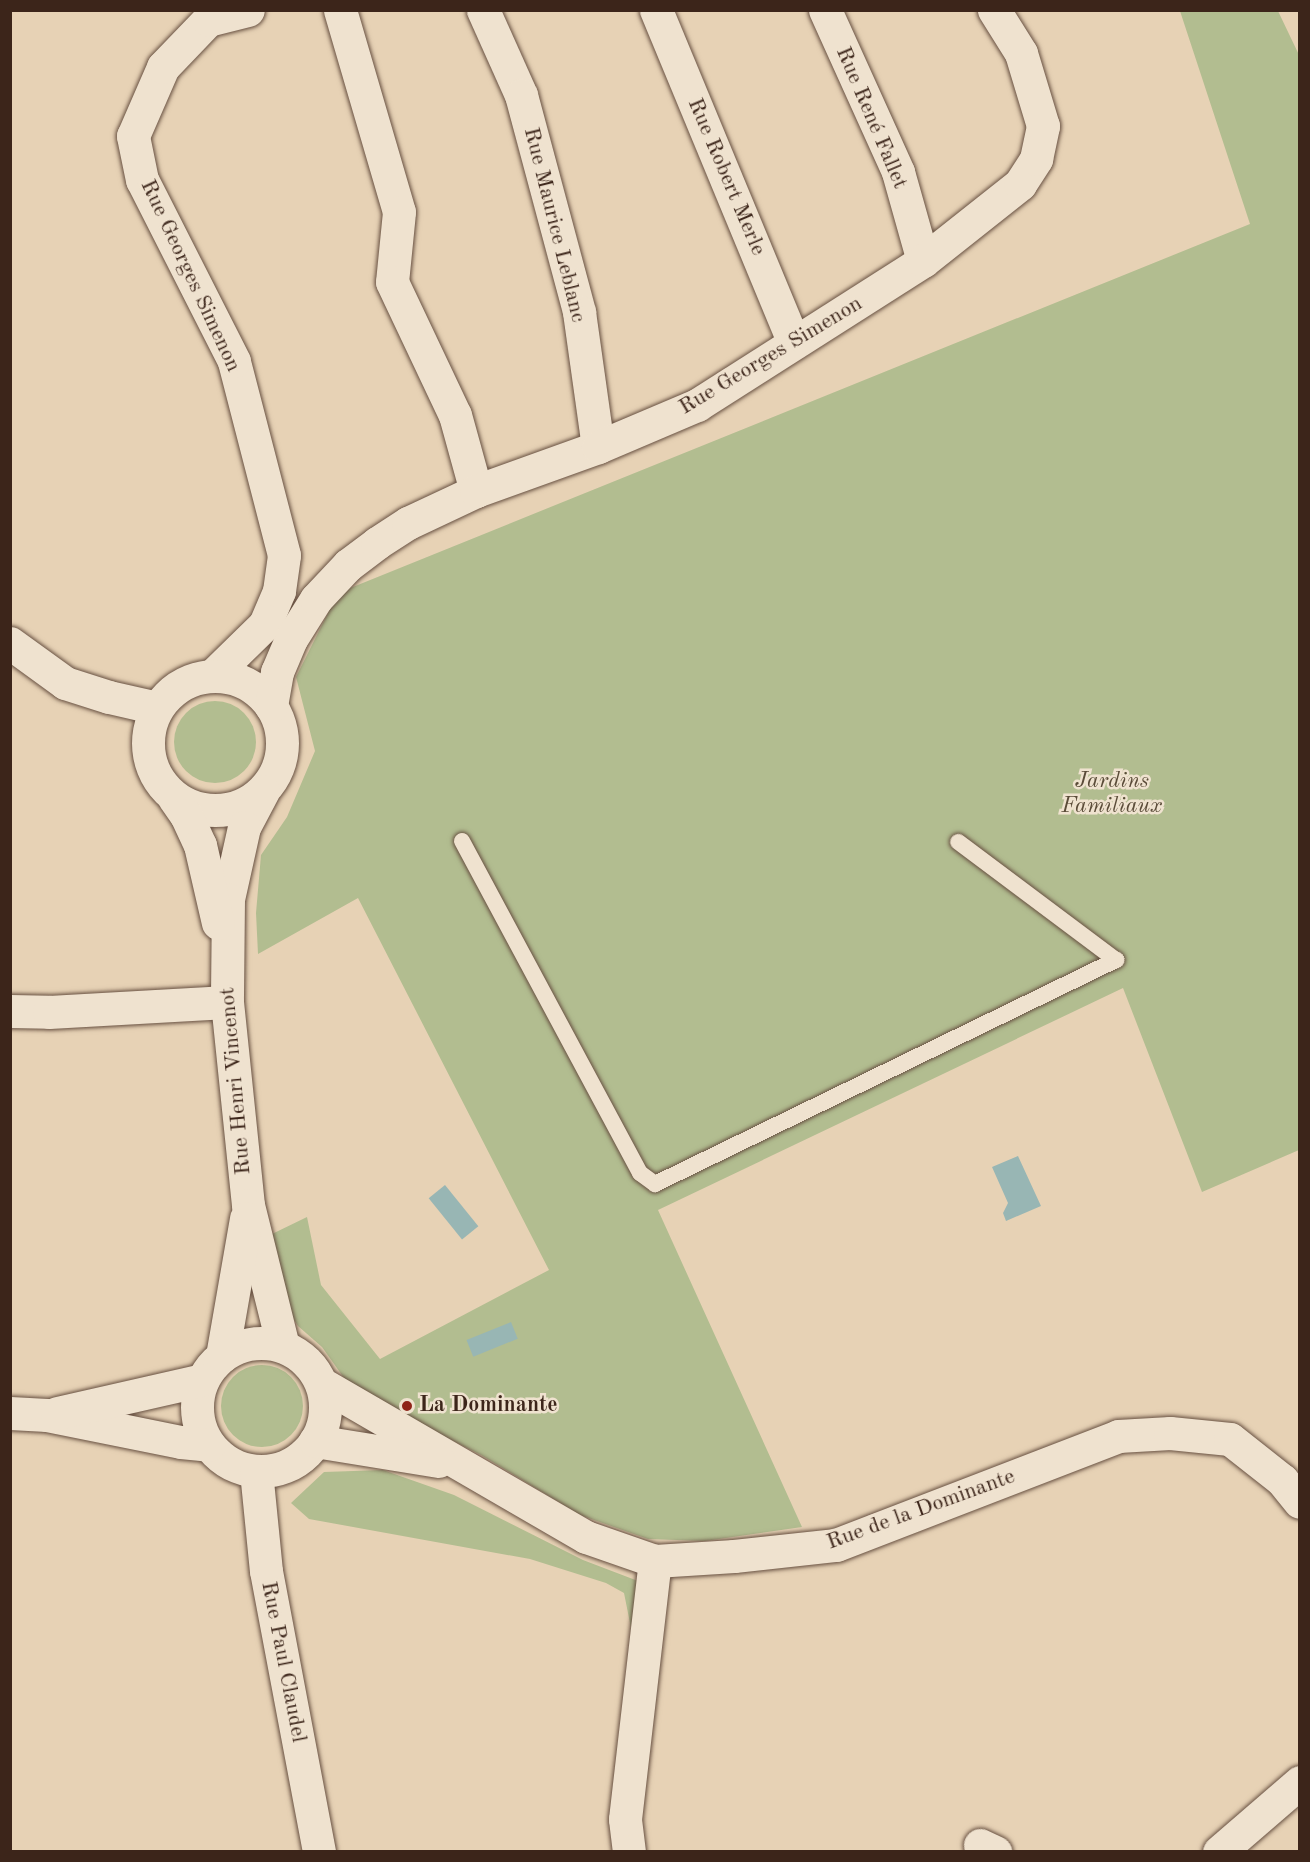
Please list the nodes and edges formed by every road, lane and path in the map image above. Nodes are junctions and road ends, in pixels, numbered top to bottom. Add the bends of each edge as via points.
1 (248, 10) edge
2 (340, 10) edge
3 (483, 10) edge
4 (656, 10) edge
5 (825, 10) edge
6 (994, 10) edge
7 (923, 261) junction
8 (794, 343) junction
9 (598, 447) junction
10 (476, 491) junction
11 (10, 643) edge
12 (213, 675) junction
13 (271, 706) junction
14 (157, 708) junction
15 (263, 791) junction
16 (174, 798) junction
17 (462, 841) dead end
18 (958, 842) dead end
19 (226, 957) junction
20 (227, 1002) junction
21 (10, 1011) edge
22 (248, 1205) junction
23 (283, 1346) junction
24 (212, 1368) junction
25 (322, 1384) junction
26 (10, 1413) edge
27 (46, 1415) junction
28 (315, 1441) junction
29 (209, 1445) junction
30 (461, 1465) junction
31 (256, 1471) junction
32 (1299, 1502) edge
33 (655, 1561) junction
34 (1299, 1782) edge
35 (319, 1851) edge
36 (629, 1851) edge
37 (1219, 1851) edge

1 - 12 street, Rue Georges Simenon via 208,20 163,68 133,136 142,180 234,361 284,555 279,591 266,624
2 - 10 street via 399,212 392,282 455,416
3 - 9 street, Rue Maurice Leblanc via 521,95 576,300
4 - 8 street, Rue Robert Merle
5 - 7 street, Rue René Fallet via 898,172
6 - 7 street, Rue Georges Simenon via 1021,53 1043,126 1036,159 1020,184
7 - 8 street, Rue Georges Simenon
8 - 9 street, Rue Georges Simenon via 697,405
9 - 10 street, Rue Georges Simenon
10 - 13 street, Rue Georges Simenon via 408,523 348,565 316,599 291,639 277,672
11 - 14 street via 65,683
12 - 13 street, Rue Henri Vincenot via 240,680 263,695
12 - 14 street, Rue Henri Vincenot via 181,685
13 - 15 street, Rue Henri Vincenot via 283,738 282,756
14 - 16 street, Rue Henri Vincenot via 147,746 156,775
15 - 16 street, Rue Henri Vincenot via 230,809 211,811
15 - 19 street, Rue Henri Vincenot via 244,828 234,868 228,899
16 - 19 street, Rue Henri Vincenot via 200,845
17 - 18 lane via 640,1173 655,1184 1116,960
19 - 20 street, Rue Henri Vincenot
20 - 21 street
20 - 22 street, Rue Henri Vincenot
22 - 23 street, Rue Henri Vincenot
22 - 24 street, Rue Henri Vincenot via 230,1323
23 - 24 street, Rue de la Dominante via 252,1343 236,1347
23 - 25 street, Rue de la Dominante via 300,1355
24 - 27 street, Rue de la Dominante
24 - 29 street via 197,1413
25 - 28 street via 326,1403 324,1423
25 - 30 street, Rue de la Dominante
26 - 27 street, Rue de la Dominante
27 - 29 street, Rue de la Dominante
28 - 30 street, Rue de la Dominante
28 - 31 street via 290,1464
29 - 31 street via 238,1467
30 - 33 street, Rue de la Dominante via 586,1538
31 - 35 street, Rue Paul Claudel via 266,1571
32 - 33 street, Rue de la Dominante via 1282,1480 1230,1439 1170,1432 1118,1436 836,1545
33 - 36 street via 625,1819
34 - 37 street

